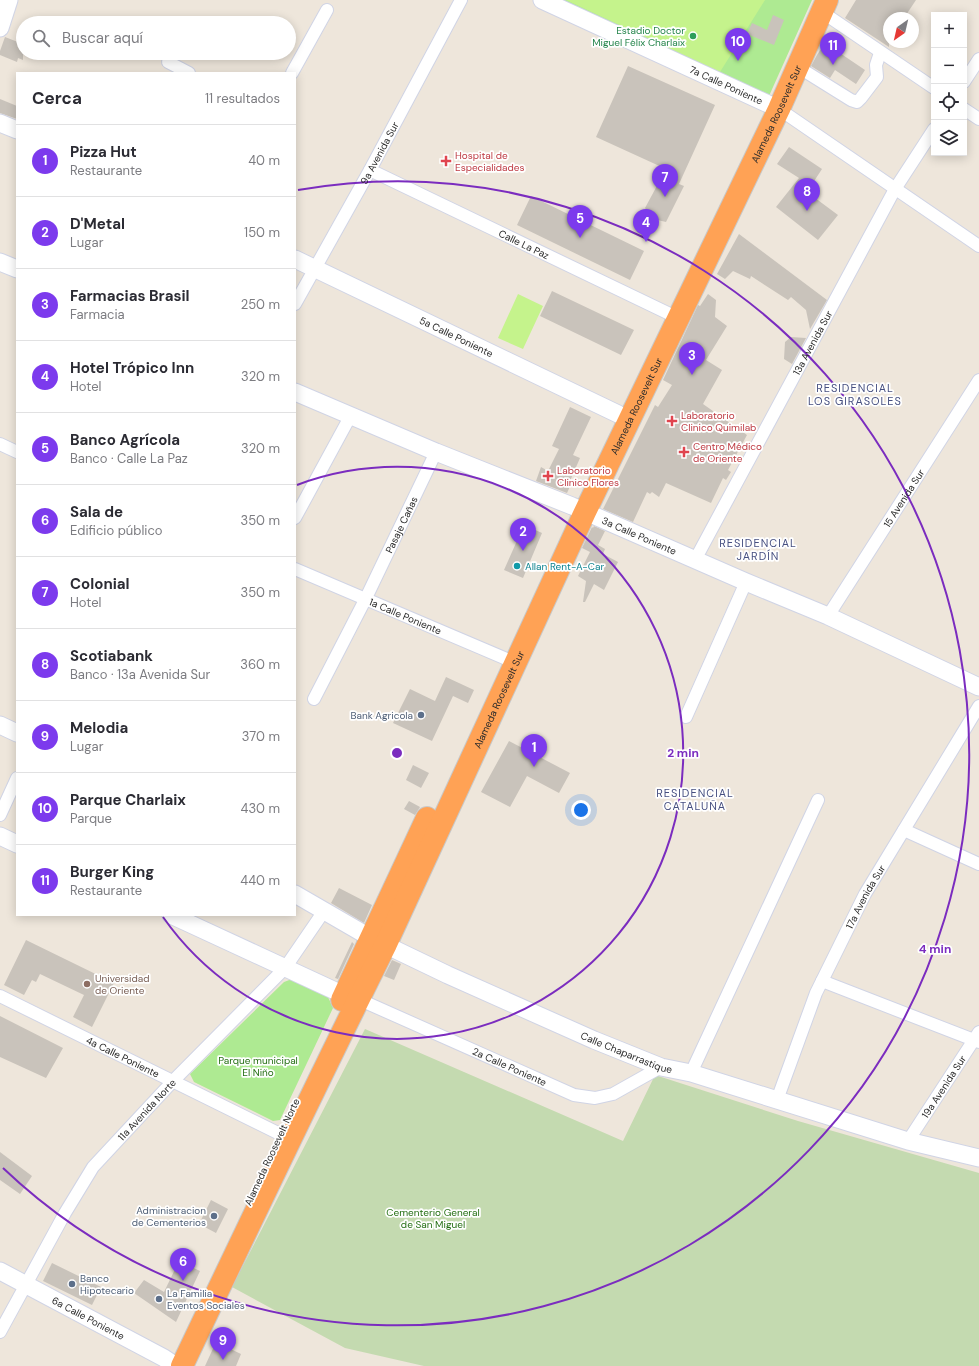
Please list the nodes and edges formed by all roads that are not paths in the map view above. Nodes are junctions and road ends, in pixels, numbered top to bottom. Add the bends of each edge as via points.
1 (9, 0) edge
2 (461, 0) edge
3 (542, 0) edge
4 (820, 4) edge
5 (327, 10) dead end
6 (0, 28) edge
7 (880, 52) junction
8 (979, 59) edge
9 (168, 62) dead end
10 (798, 67) junction
11 (187, 72) edge
12 (293, 72) edge
13 (967, 77) edge
14 (931, 86) edge
15 (773, 106) junction
16 (967, 111) edge
17 (979, 119) edge
18 (0, 123) edge
19 (16, 130) edge
20 (931, 134) edge
21 (370, 170) junction
22 (895, 189) junction
23 (979, 246) edge
24 (296, 260) edge
25 (0, 262) edge
26 (16, 269) edge
27 (315, 269) junction
28 (296, 302) edge
29 (672, 315) junction
30 (979, 380) edge
31 (296, 392) edge
32 (618, 414) junction
33 (351, 415) junction
34 (0, 444) edge
35 (16, 452) edge
36 (436, 452) junction
37 (578, 509) junction
38 (296, 516) edge
39 (695, 560) junction
40 (296, 569) edge
41 (746, 582) junction
42 (366, 598) junction
43 (828, 616) junction
44 (510, 660) junction
45 (979, 688) edge
46 (314, 699) dead end
47 (979, 706) edge
48 (686, 717) dead end
49 (0, 726) edge
50 (16, 733) edge
51 (16, 780) edge
52 (818, 800) dead end
53 (0, 815) edge
54 (904, 830) junction
55 (0, 836) edge
56 (16, 844) edge
57 (979, 864) edge
58 (296, 895) edge
59 (324, 911) junction
60 (173, 916) edge
61 (378, 941) junction
62 (285, 968) junction
63 (822, 981) junction
64 (0, 996) edge
65 (353, 999) junction
66 (977, 1038) edge
67 (661, 1067) junction
68 (691, 1073) junction
69 (173, 1081) junction
70 (777, 1100) junction
71 (285, 1136) junction
72 (908, 1141) junction
73 (979, 1158) edge
74 (0, 1271) edge
75 (25, 1284) junction
76 (0, 1332) edge
77 (176, 1365) edge

1 - 6 street
2 - 21 street, 9a Avenida Sur
3 - 15 street, 7a Calle Poniente
4 - 7 street
4 - 10 highway, Alameda Roosevelt Sur
4 - 15 highway, Alameda Roosevelt Sur
5 - 12 street
7 - 10 street via 876,65 877,77 857,102
7 - 14 street
8 - 13 street
9 - 11 street
10 - 15 highway, Alameda Roosevelt Sur
15 - 22 street, 7a Calle Poniente
15 - 29 highway, Alameda Roosevelt Sur
16 - 17 street
18 - 19 street
20 - 22 street, 13a Avenida Sur
21 - 27 street, 9a Avenida Sur
21 - 29 street, Calle La Paz
22 - 23 street, 7a Calle Poniente
22 - 39 street, 13a Avenida Sur
24 - 27 street, 5a Calle Poniente
25 - 26 street
27 - 28 street, 9a Avenida Sur
27 - 32 street, 5a Calle Poniente
29 - 32 highway, Alameda Roosevelt Sur
29 - 37 highway, Alameda Roosevelt Sur
30 - 43 street, 15 Avenida Sur
31 - 33 street, 3a Calle Poniente
32 - 37 highway, Alameda Roosevelt Sur
33 - 36 street, 3a Calle Poniente
33 - 38 street
34 - 35 street
36 - 37 street, 3a Calle Poniente
36 - 42 street, Pasaje Cañas
37 - 39 street, 3a Calle Poniente
37 - 44 highway, Alameda Roosevelt Sur
39 - 41 street, 3a Calle Poniente
40 - 42 street, 1a Calle Poniente
41 - 43 street, 3a Calle Poniente
41 - 48 street
42 - 44 street, 1a Calle Poniente
42 - 46 street, Pasaje Cañas
43 - 45 street, 3a Calle Poniente
44 - 61 highway, Alameda Roosevelt Sur
47 - 54 street, 17a Avenida Sur
49 - 50 street
51 - 53 street
52 - 68 street
54 - 57 street
54 - 63 street, 17a Avenida Sur via 865,894
55 - 56 street
58 - 59 street, Calle Chaparrastique
59 - 61 street, Calle Chaparrastique
59 - 62 street, 11a Avenida Norte
60 - 62 street, 2a Calle Poniente
61 - 65 highway, Alameda Roosevelt Norte
61 - 67 street, Calle Chaparrastique via 463,982
62 - 65 street, 2a Calle Poniente
62 - 69 street, 11a Avenida Norte
63 - 66 street
63 - 70 street, 17a Avenida Sur
64 - 69 street, 4a Calle Poniente
65 - 67 street, 2a Calle Poniente via 574,1096 595,1098 613,1094
65 - 71 highway, Alameda Roosevelt Norte
66 - 72 street, 19a Avenida Sur
67 - 68 street, Calle Chaparrastique
68 - 70 street, Calle Chaparrastique
69 - 71 street, 4a Calle Poniente
69 - 75 street, 11a Avenida Norte via 94,1167
70 - 72 street, Calle Chaparrastique
71 - 77 highway, Alameda Roosevelt Norte
72 - 73 street, Calle Chaparrastique
74 - 75 street, 6a Calle Poniente
75 - 76 street, 11a Avenida Norte
75 - 77 street, 6a Calle Poniente

